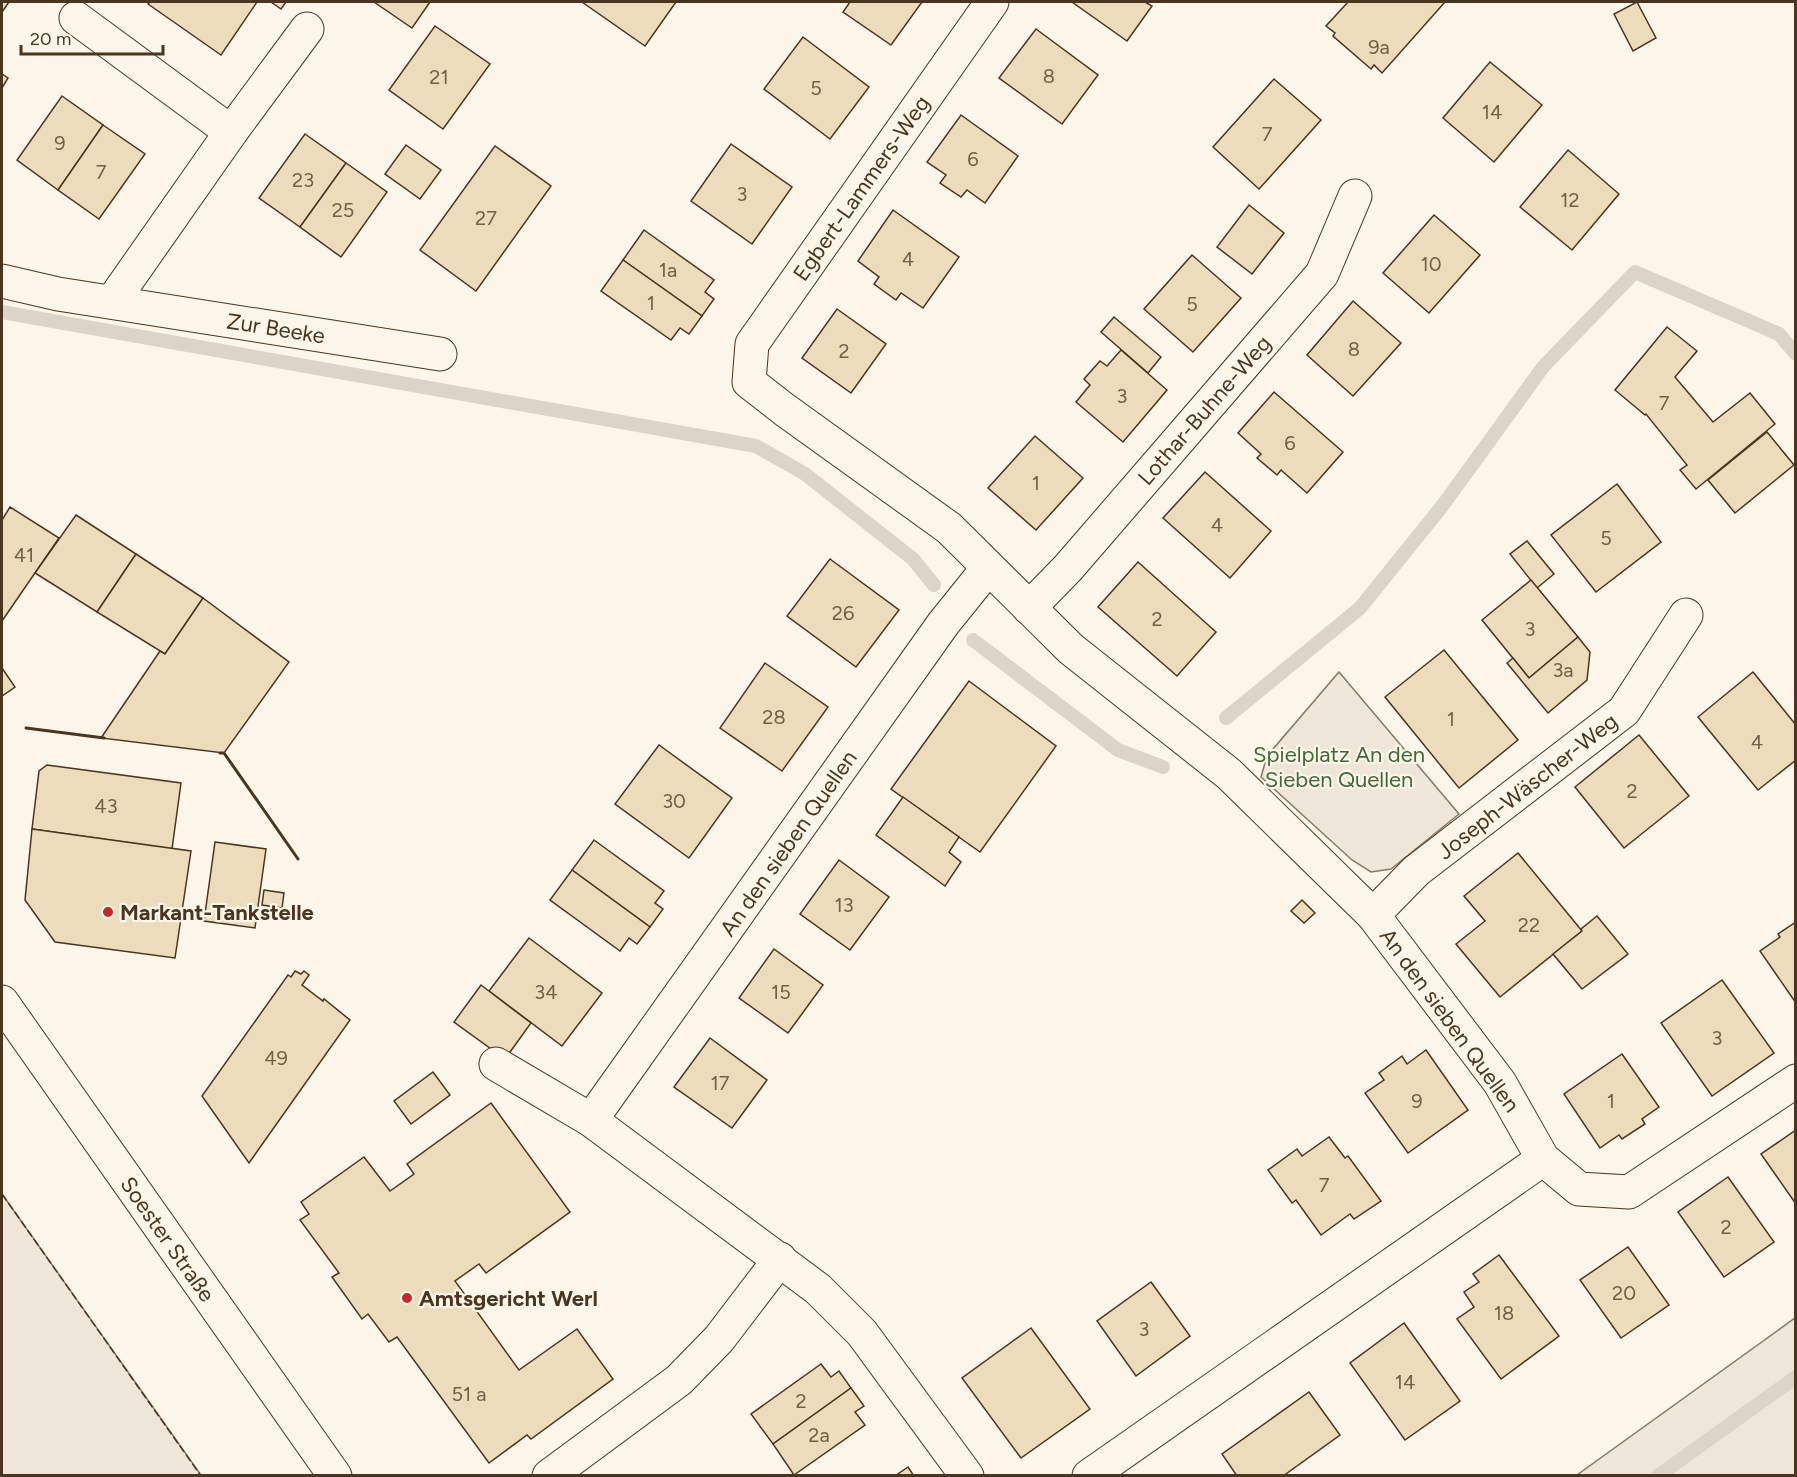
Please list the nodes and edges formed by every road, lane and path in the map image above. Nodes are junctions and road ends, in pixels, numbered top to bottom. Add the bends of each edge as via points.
1 (992, 2) edge
2 (76, 18) dead end
3 (308, 29) dead end
4 (231, 132) junction
5 (1355, 196) dead end
6 (2, 281) edge
7 (112, 302) junction
8 (440, 354) dead end
9 (748, 382) joint
10 (988, 568) junction
11 (1029, 608) junction
12 (1686, 615) dead end
13 (1373, 915) junction
14 (2, 1002) edge
15 (496, 1064) dead end
16 (1796, 1081) edge
17 (591, 1120) junction
18 (1543, 1159) junction
19 (780, 1259) junction
20 (335, 1476) edge
21 (549, 1476) edge
22 (967, 1476) edge
23 (1089, 1476) edge

1 - 9 street, Egbert-Lammers-Weg via 752,344
2 - 4 street
3 - 4 street
4 - 7 street
5 - 11 street, Lothar-Buhne-Weg via 1322,274
6 - 7 street, Zur Beeke
7 - 8 street, Zur Beeke
9 - 10 street, An den sieben Quellen via 949,528
10 - 11 street, An den sieben Quellen
10 - 17 street, An den sieben Quellen via 943,624
11 - 13 street, An den sieben Quellen via 1071,649 1229,774
12 - 13 street, Joseph-Wäscher-Weg via 1624,711 1416,871
13 - 18 street, An den sieben Quellen via 1500,1083
14 - 20 street, Soester Straße
15 - 17 street
16 - 18 street via 1629,1192 1579,1189
17 - 19 street
18 - 23 street
19 - 21 street via 719,1339 680,1380
19 - 22 street via 818,1288 862,1334

